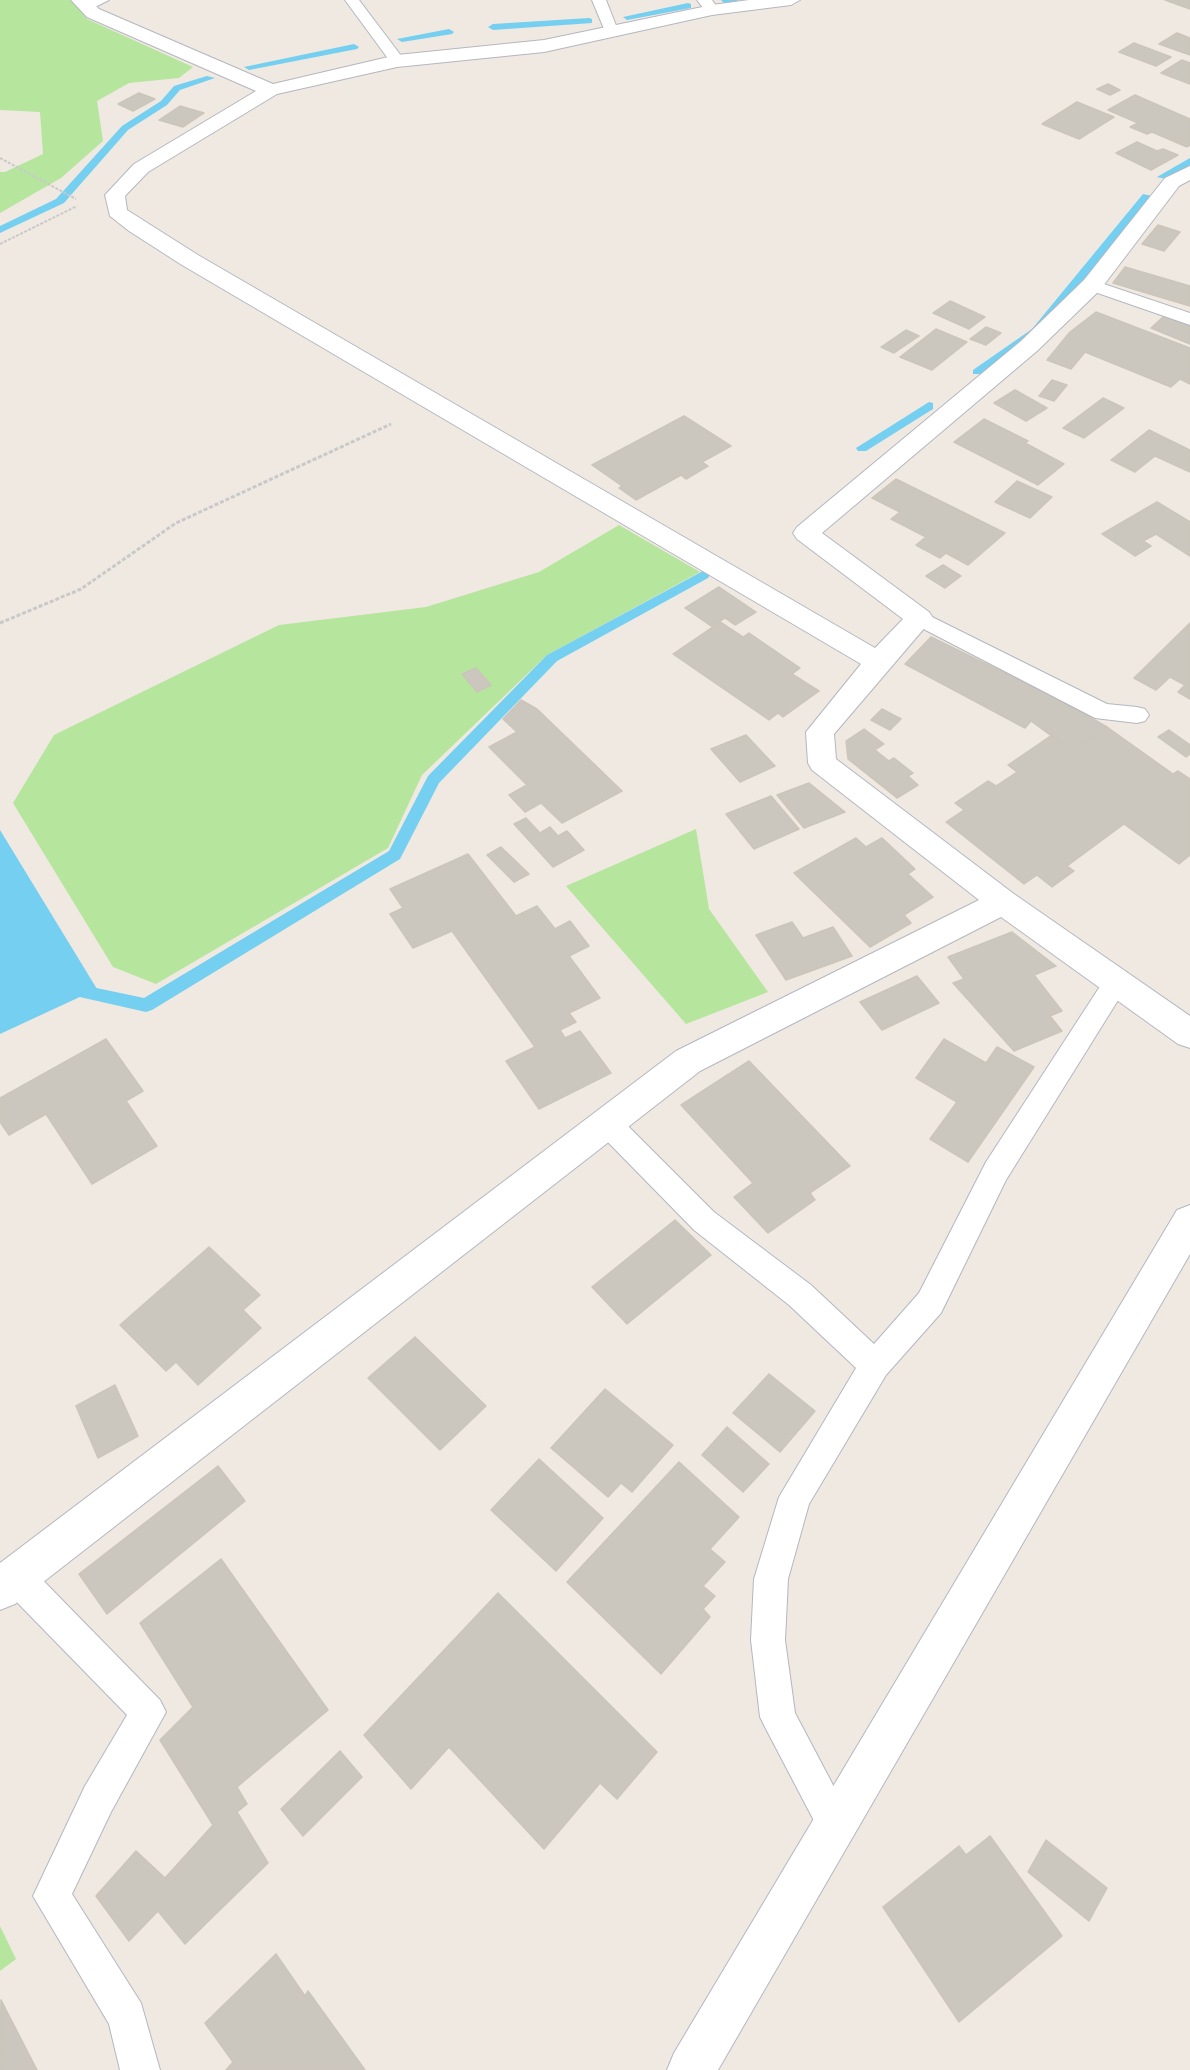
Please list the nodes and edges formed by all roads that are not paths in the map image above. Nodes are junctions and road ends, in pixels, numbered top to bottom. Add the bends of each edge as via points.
1 (352, 0) edge
2 (599, 0) edge
3 (791, 0) edge
4 (89, 2) edge
5 (708, 5) edge
6 (612, 33) junction
7 (397, 60) junction
8 (271, 90) junction
9 (1190, 172) edge
10 (1092, 285) junction
11 (1190, 319) edge
12 (920, 618) junction
13 (878, 662) junction
14 (1137, 715) dead end
15 (1003, 902) junction
16 (1117, 981) junction
17 (1190, 1034) edge
18 (607, 1123) junction
19 (1190, 1221) edge
20 (875, 1365) junction
21 (8, 1583) edge
22 (835, 1823) junction
23 (140, 2070) edge
24 (691, 2070) edge

1 - 7 lane
2 - 6 lane
3 - 5 street
4 - 8 street via 93,13
5 - 6 street
6 - 7 street via 544,46
7 - 8 street
8 - 13 street via 141,168 116,195 117,212 163,244
9 - 10 street via 1172,182
10 - 11 lane
10 - 12 street via 1029,345 806,533
12 - 13 street
12 - 14 lane via 1103,712
13 - 15 street via 820,732 822,763
15 - 16 street
15 - 18 street via 688,1061
16 - 17 street
16 - 20 lane via 996,1171 930,1303
18 - 20 lane via 704,1221 800,1295
18 - 21 street
19 - 22 street
20 - 22 lane via 795,1497 771,1579 768,1640 778,1717
21 - 23 lane via 148,1712 98,1799 52,1896 127,2017
22 - 24 street

